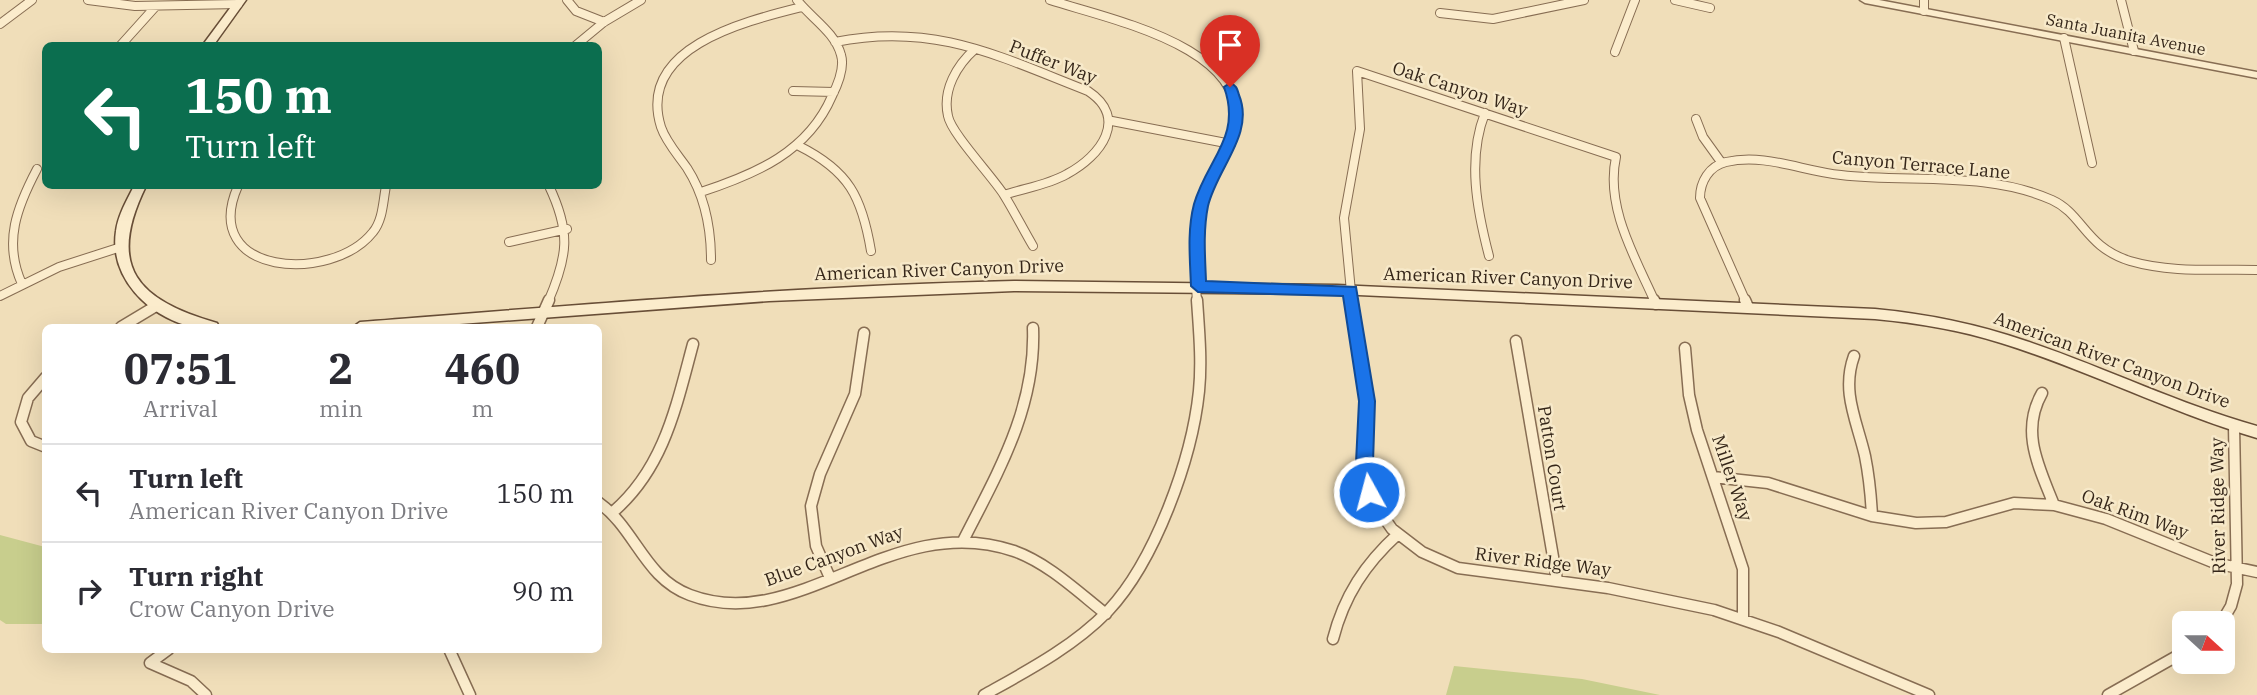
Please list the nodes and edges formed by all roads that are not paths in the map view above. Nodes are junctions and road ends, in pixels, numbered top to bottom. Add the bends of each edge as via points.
1 (32, 0) edge
2 (88, 0) edge
3 (567, 0) edge
4 (641, 0) edge
5 (1050, 0) edge
6 (1584, 0) edge
7 (1634, 0) edge
8 (1675, 0) edge
9 (1865, 0) edge
10 (1924, 0) edge
11 (2121, 0) edge
12 (239, 2) edge
13 (800, 4) edge
14 (156, 6) junction
15 (1711, 8) edge
16 (1924, 11) junction
17 (1440, 13) dead end
18 (604, 22) junction
19 (0, 24) edge
20 (2064, 38) junction
21 (124, 42) edge
22 (210, 42) edge
23 (580, 42) edge
24 (835, 42) junction
25 (975, 49) junction
26 (2134, 51) junction
27 (1615, 52) dead end
28 (2257, 75) edge
29 (793, 91) dead end
30 (834, 92) junction
31 (1485, 113) junction
32 (1696, 120) dead end
33 (1111, 121) junction
34 (1231, 144) junction
35 (799, 146) junction
36 (1721, 162) junction
37 (2092, 163) dead end
38 (37, 169) dead end
39 (139, 189) edge
40 (237, 189) edge
41 (385, 189) edge
42 (551, 189) edge
43 (701, 192) junction
44 (1004, 195) junction
45 (567, 229) junction
46 (4, 231) dead end
47 (509, 242) dead end
48 (1033, 246) dead end
49 (121, 247) junction
50 (871, 251) dead end
51 (1489, 256) dead end
52 (711, 260) dead end
53 (4, 265) dead end
54 (2257, 270) edge
55 (22, 284) junction
56 (1198, 286) junction
57 (1350, 291) junction
58 (0, 296) edge
59 (1656, 304) junction
60 (156, 306) junction
61 (1748, 307) junction
62 (543, 313) junction
63 (126, 324) edge
64 (201, 324) edge
65 (407, 324) edge
66 (538, 324) edge
67 (1033, 328) dead end
68 (864, 333) dead end
69 (1516, 341) dead end
70 (693, 344) dead end
71 (1685, 348) dead end
72 (1854, 356) dead end
73 (42, 382) edge
74 (2042, 393) dead end
75 (2234, 426) junction
76 (2257, 432) edge
77 (42, 445) edge
78 (1713, 477) junction
79 (602, 505) edge
80 (2054, 505) junction
81 (613, 512) junction
82 (1872, 516) junction
83 (1398, 534) junction
84 (963, 541) junction
85 (2237, 568) junction
86 (2257, 572) edge
87 (830, 578) junction
88 (1557, 580) junction
89 (2228, 611) edge
90 (1106, 614) junction
91 (1743, 619) junction
92 (1333, 639) dead end
93 (164, 653) edge
94 (451, 653) edge
95 (2172, 659) edge
96 (468, 694) edge
97 (206, 695) edge
98 (984, 695) edge
99 (1929, 695) edge
100 (2108, 695) edge

1 - 19 street
2 - 14 street
3 - 18 street via 576,11
4 - 18 street
5 - 34 street via 1172,43 1205,60 1234,96 1237,123
6 - 17 street via 1493,19
7 - 27 street
8 - 15 street
9 - 16 street, Santa Juanita Avenue
10 - 16 street
11 - 26 street
12 - 14 street
12 - 22 main road
13 - 24 street
13 - 43 street via 707,38 684,55 663,81 657,105 661,125
14 - 21 street
16 - 20 street, Santa Juanita Avenue
18 - 23 street
20 - 26 street, Santa Juanita Avenue
20 - 37 street
24 - 25 street, Puffer Way via 900,32 938,37
24 - 30 street via 842,61
25 - 33 street, Puffer Way via 1094,94 1107,104
25 - 44 street via 960,62 953,77 948,119
26 - 28 street, Santa Juanita Avenue
29 - 30 street
30 - 35 street via 823,119
31 - 51 street via 1479,129 1475,180 1479,222
31 - 57 street, Oak Canyon Way via 1357,71 1359,140 1344,218
31 - 59 street, Oak Canyon Way via 1616,157 1613,190
32 - 36 street
33 - 34 street
33 - 44 street via 1093,154 1076,169
34 - 56 street via 1198,219
35 - 43 street via 760,171
35 - 50 street via 833,165 857,194
36 - 54 street, Canyon Terrace Lane via 1762,159 1839,175 1964,180 2014,188 2061,205 2092,241 2122,258 2158,267
36 - 61 street via 1706,175 1700,198
38 - 46 street
39 - 49 main road via 122,229
40 - 41 street via 229,215 236,239 260,257 298,265 333,259 364,242 377,226
42 - 45 street
43 - 52 street via 709,220
44 - 48 street
45 - 47 street
45 - 62 street via 562,265
49 - 55 street
49 - 60 main road via 127,274
53 - 55 street
55 - 58 street
56 - 57 main road, American River Canyon Drive
56 - 62 main road, American River Canyon Drive via 915,289
56 - 90 street via 1200,383 1192,428 1151,551
57 - 59 main road, American River Canyon Drive
57 - 83 street, River Ridge Way via 1367,401 1366,482 1379,512
59 - 61 main road, American River Canyon Drive
60 - 63 street
60 - 64 main road
61 - 75 main road, American River Canyon Drive via 1886,315 1953,325 2031,348
62 - 65 main road, American River Canyon Drive
62 - 66 street
67 - 84 street via 1035,365 1026,411
68 - 87 street via 855,394 811,506 816,546
69 - 88 street, Patton Court
70 - 81 street via 655,467 634,495
71 - 78 street, Miller Way via 1689,395
72 - 82 street via 1846,383 1864,453
73 - 77 street via 28,398 21,422 32,441
74 - 80 street via 2030,414 2030,440
75 - 76 main road, American River Canyon Drive
75 - 85 street, River Ridge Way
78 - 82 street, Oak Rim Way via 1768,484
78 - 91 street, Miller Way via 1743,569
79 - 81 street, Blue Canyon Way
80 - 82 street, Oak Rim Way via 2006,504 1936,522
80 - 85 street, Oak Rim Way via 2106,519
81 - 87 street, Blue Canyon Way via 652,572 694,597 730,604 769,600
83 - 88 street, River Ridge Way via 1422,552 1458,568
83 - 92 street via 1354,582
84 - 87 street, Blue Canyon Way via 911,546
84 - 90 street, Blue Canyon Way via 1004,548 1032,560
85 - 86 street, Oak Rim Way
85 - 89 street, River Ridge Way
88 - 91 street, River Ridge Way via 1661,597
90 - 98 street via 1063,650
91 - 99 street, River Ridge Way
93 - 97 street via 150,663 191,681
94 - 96 street
95 - 100 street

